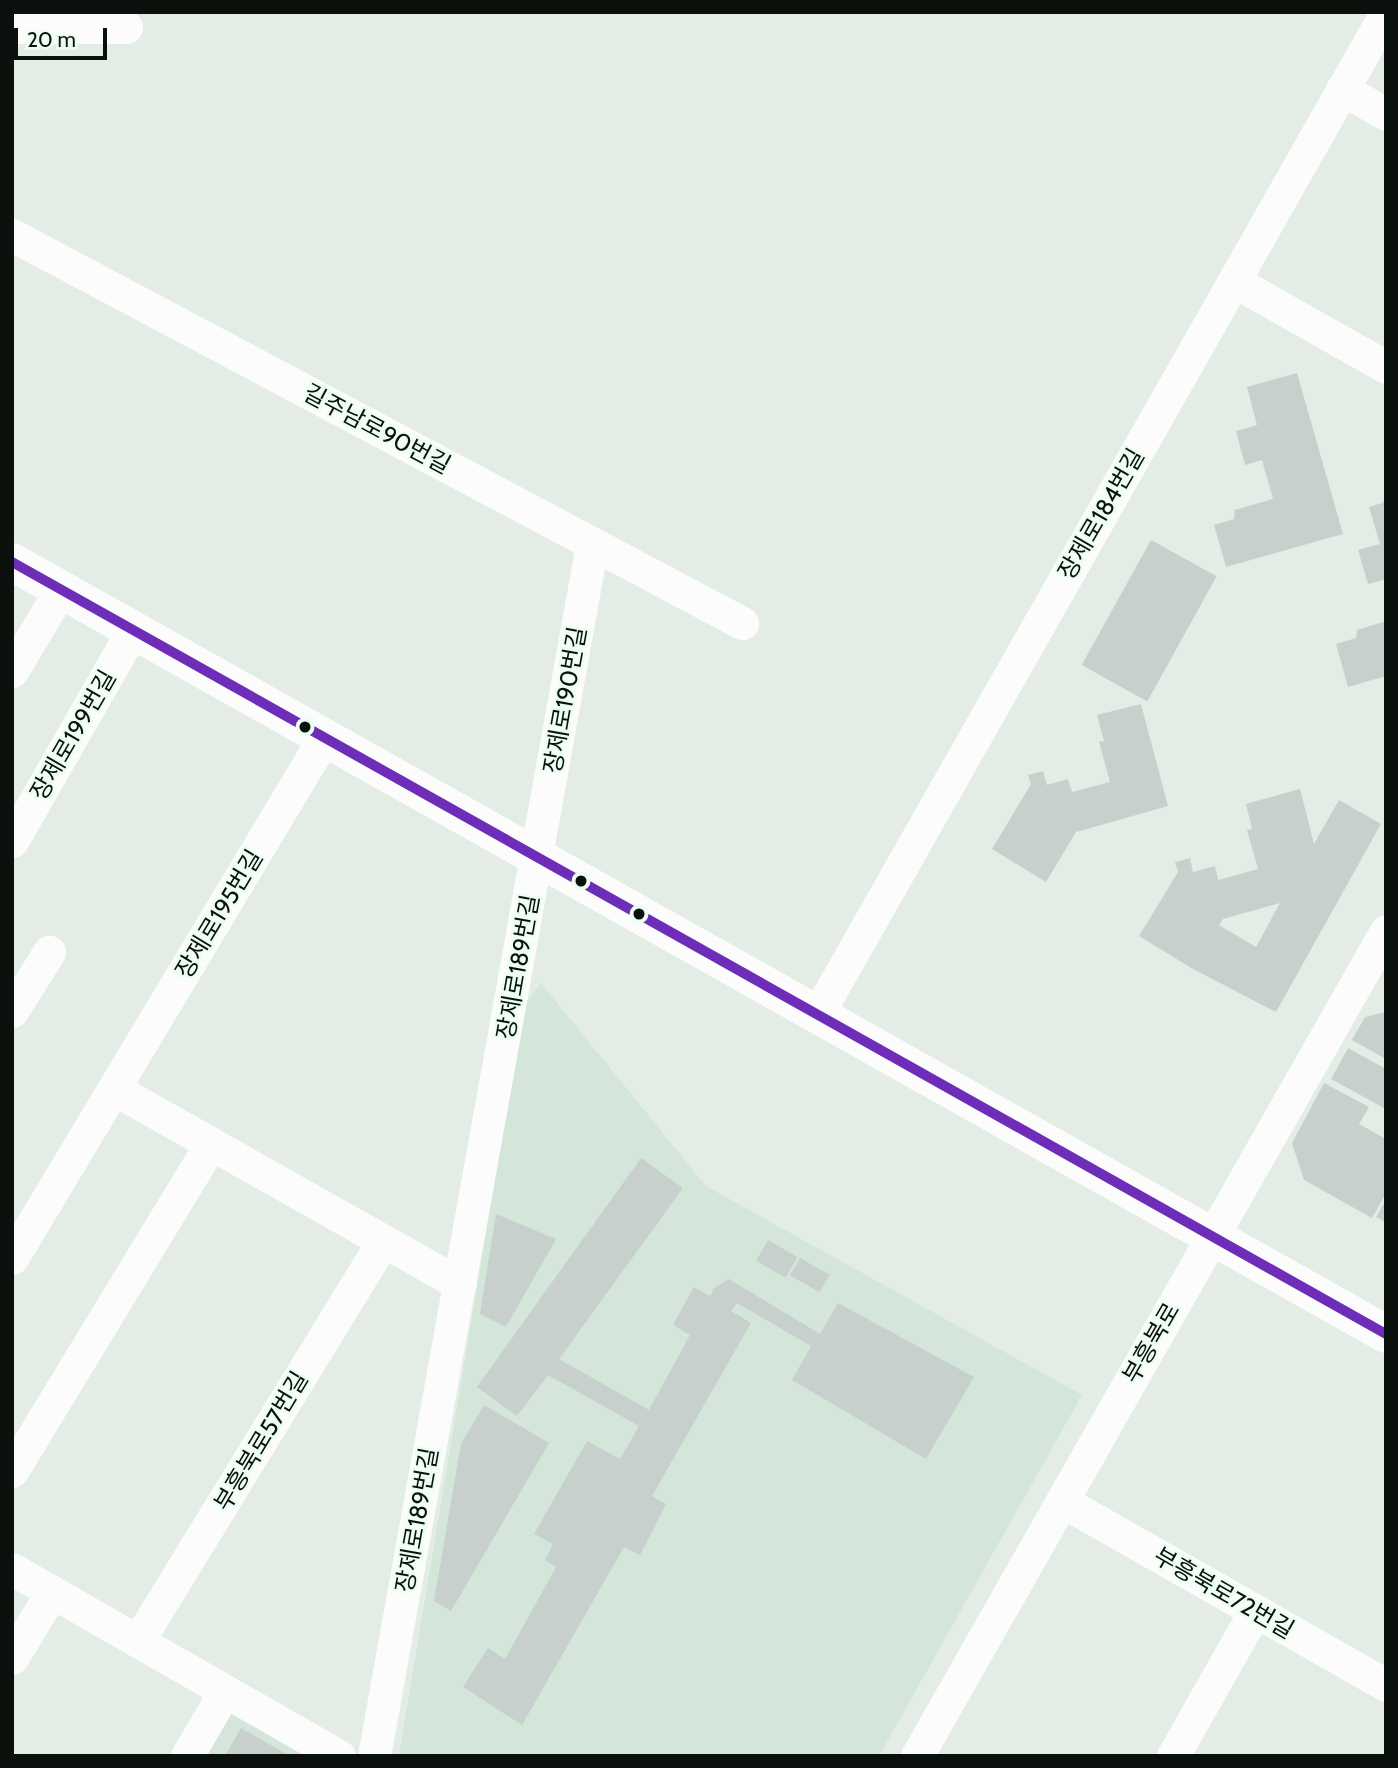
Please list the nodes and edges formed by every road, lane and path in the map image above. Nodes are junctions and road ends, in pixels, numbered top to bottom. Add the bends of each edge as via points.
1 (1386, 13) edge
2 (125, 27) dead end
3 (19, 28) edge
4 (1342, 89) junction
5 (1386, 114) edge
6 (12, 235) edge
7 (1234, 281) junction
8 (1386, 367) edge
9 (592, 544) junction
10 (12, 562) edge
11 (61, 589) junction
12 (741, 623) dead end
13 (133, 630) junction
14 (12, 671) edge
15 (324, 738) junction
16 (12, 841) edge
17 (538, 857) junction
18 (1386, 930) edge
19 (49, 952) dead end
20 (1375, 975) edge
21 (12, 1011) edge
22 (817, 1014) junction
23 (114, 1089) junction
24 (211, 1144) junction
25 (1212, 1236) junction
26 (383, 1241) junction
27 (12, 1258) edge
28 (460, 1284) junction
29 (1386, 1334) edge
30 (12, 1471) edge
31 (1062, 1501) junction
32 (12, 1569) edge
33 (52, 1592) junction
34 (1255, 1611) junction
35 (138, 1641) junction
36 (12, 1658) edge
37 (1386, 1685) edge
38 (225, 1691) junction
39 (187, 1756) edge
40 (339, 1756) edge
41 (374, 1756) edge
42 (917, 1756) edge
43 (1173, 1756) edge

1 - 4 street, 장제로184번길
2 - 3 street
4 - 5 street
4 - 7 street, 장제로184번길
6 - 9 street, 길주남로90번길
7 - 8 street
7 - 22 street, 장제로184번길
9 - 12 street, 길주남로90번길
9 - 17 street, 장제로190번길
10 - 11 main road
11 - 13 main road
11 - 14 street
13 - 15 main road
13 - 16 street, 장제로199번길
15 - 17 main road
15 - 23 street, 장제로195번길
17 - 22 main road
17 - 28 street, 장제로189번길
18 - 20 street, 부흥북로
19 - 21 street
20 - 25 street, 부흥북로
22 - 25 main road
23 - 24 street
23 - 27 street, 장제로195번길
24 - 26 street
24 - 30 street
25 - 29 main road
25 - 31 street, 부흥북로
26 - 28 street
26 - 35 street, 부흥북로57번길
28 - 41 street, 장제로189번길
31 - 34 street, 부흥북로72번길
31 - 42 street, 부흥북로
32 - 33 street
33 - 35 street
33 - 36 street
34 - 37 street, 부흥북로72번길
34 - 43 street
35 - 38 street
38 - 39 street
38 - 40 street

